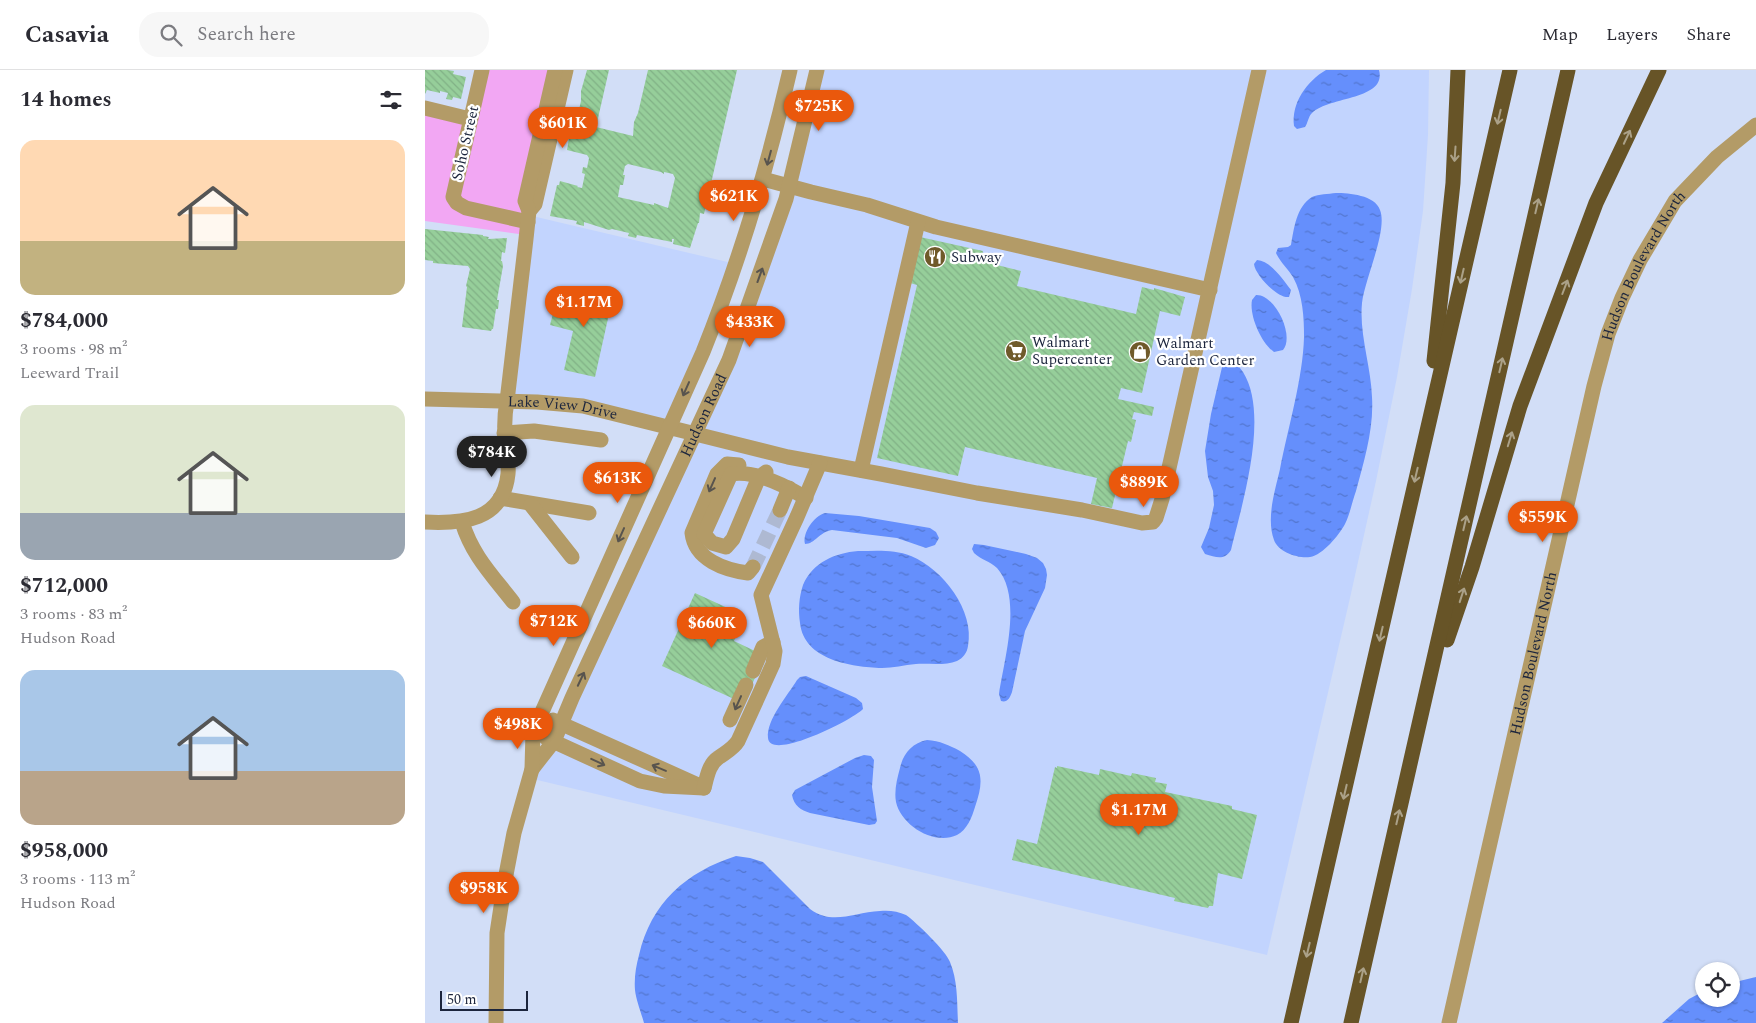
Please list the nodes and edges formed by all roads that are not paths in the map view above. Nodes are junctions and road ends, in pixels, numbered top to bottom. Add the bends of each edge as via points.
1 (482, 70) edge
2 (555, 70) edge
3 (566, 70) edge
4 (790, 70) edge
5 (817, 70) edge
6 (1259, 70) edge
7 (1458, 70) edge
8 (1510, 70) edge
9 (1568, 70) edge
10 (1659, 70) edge
11 (425, 108) edge
12 (470, 119) junction
13 (1756, 124) edge
14 (763, 179) junction
15 (789, 186) junction
16 (528, 216) junction
17 (918, 222) junction
18 (1210, 290) junction
19 (425, 399) edge
20 (507, 401) junction
21 (669, 427) junction
22 (1427, 428) junction
23 (504, 433) junction
24 (696, 433) junction
25 (601, 440) dead end
26 (821, 463) junction
27 (861, 470) junction
28 (761, 479) junction
29 (787, 491) junction
30 (808, 493) junction
31 (500, 498) junction
32 (531, 504) junction
33 (780, 510) tunnel mouth
34 (589, 513) dead end
35 (425, 522) edge
36 (462, 522) junction
37 (571, 557) dead end
38 (753, 567) dead end
39 (513, 602) dead end
40 (773, 642) junction
41 (753, 671) dead end
42 (746, 685) dead end
43 (540, 714) junction
44 (731, 720) dead end
45 (561, 724) junction
46 (1419, 724) junction
47 (533, 732) junction
48 (554, 741) junction
49 (532, 769) junction
50 (704, 788) junction
51 (496, 1023) edge
52 (1291, 1023) edge
53 (1351, 1023) edge
54 (1449, 1023) edge

1 - 12 street, Soho Street
2 - 16 street via 525,201
3 - 16 street via 535,204
4 -> 14 street, Hudson Road
5 - 15 street, Hudson Road
6 - 18 street
7 -> 22 highway via 1453,183
8 -> 22 highway
46 -> 9 highway
46 -> 10 highway via 1520,406 1597,203
11 - 12 street
12 - 16 street, Soho Street via 454,199 466,208
13 - 54 street, Hudson Boulevard North via 1717,157 1675,201 1630,280 1608,334
14 - 15 street
14 -> 21 street, Hudson Road via 719,313
15 - 17 street via 867,205
24 -> 15 street, Hudson Road via 738,337
16 - 20 street
17 - 18 street
17 - 27 street
18 - 27 street, Lake View Drive via 1153,522 1142,523 967,492
19 - 20 street, Lake View Drive
20 - 21 street, Lake View Drive via 583,406
20 - 23 street
21 - 24 street, Lake View Drive
21 -> 43 street, Hudson Road
22 -> 52 highway
23 - 25 street via 534,431
23 - 31 street via 508,474
24 - 26 street, Lake View Drive
45 -> 24 street, Hudson Road
26 - 27 street, Lake View Drive
26 - 30 street
28 - 29 street via 764,486
28 - 30 street
28 -> 38 street via 741,465 727,464 717,474 692,533 693,543 713,563 748,573
29 - 30 street
29 - 33 street
30 - 40 street via 761,595
31 - 32 street
31 - 36 street via 483,515
32 - 34 street
32 - 37 street
35 - 36 street
36 - 39 street via 474,552
40 - 41 street via 763,647
40 - 50 street via 773,664 740,737 714,762
42 -> 44 street
43 - 45 street
43 - 47 street, Hudson Road
45 - 48 street, Hudson Road
50 -> 45 street
53 -> 46 highway
47 - 48 street
47 - 49 street, Hudson Road
48 - 49 street, Hudson Road
48 -> 50 street via 640,781
49 - 51 street, Hudson Road via 514,833 497,933

